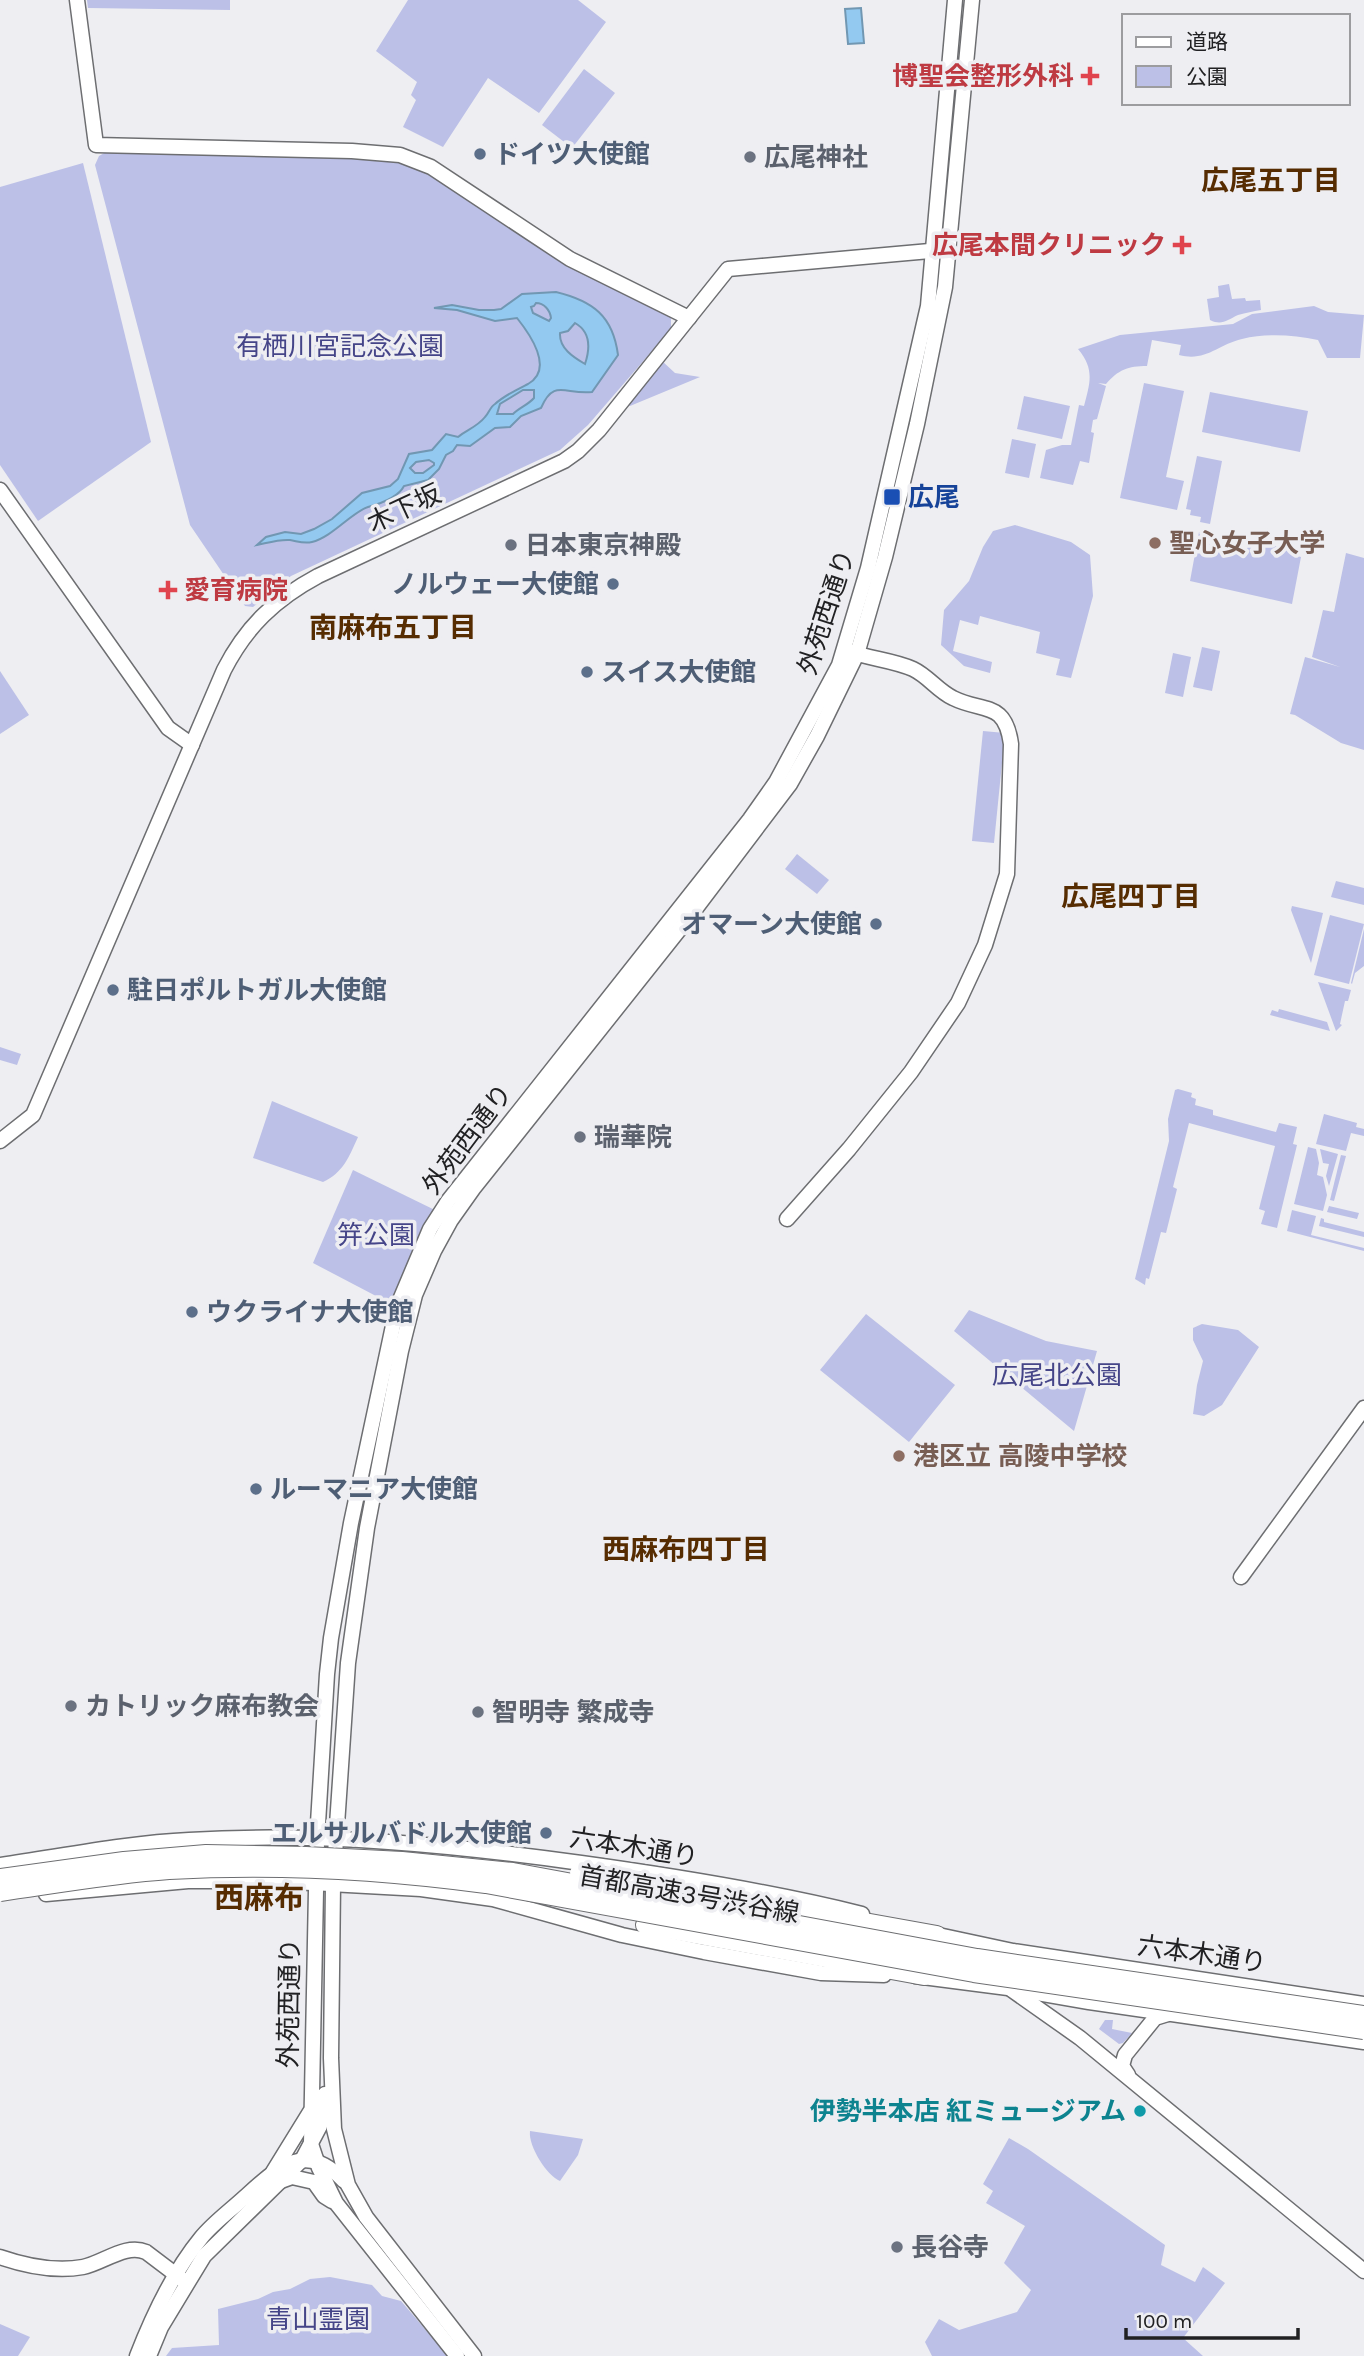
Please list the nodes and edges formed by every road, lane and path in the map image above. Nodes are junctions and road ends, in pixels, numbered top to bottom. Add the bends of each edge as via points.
1 (77, 0) edge
2 (955, 0) edge
3 (972, 0) edge
4 (950, 249) junction
5 (934, 250) junction
6 (689, 318) junction
7 (0, 490) edge
8 (851, 652) junction
9 (192, 745) junction
10 (0, 1141) edge
11 (787, 1219) dead end
12 (1364, 1408) edge
13 (1241, 1577) dead end
14 (230, 1839) junction
15 (317, 1840) junction
16 (336, 1840) junction
17 (163, 1852) dead end
18 (57, 1857) junction
19 (335, 1860) junction
20 (316, 1864) junction
21 (0, 1865) edge
22 (513, 1872) junction
23 (167, 1875) dead end
24 (0, 1878) edge
25 (444, 1878) junction
26 (315, 1883) junction
27 (333, 1884) junction
28 (619, 1885) dead end
29 (401, 1888) junction
30 (82, 1889) junction
31 (1, 1898) edge
32 (612, 1910) dead end
33 (937, 1935) junction
34 (1013, 1951) junction
35 (825, 1954) junction
36 (1010, 1971) junction
37 (924, 1976) junction
38 (1008, 1988) junction
39 (1364, 2004) edge
40 (1180, 2015) junction
41 (1364, 2015) edge
42 (1364, 2023) edge
43 (1364, 2030) edge
44 (1364, 2042) edge
45 (331, 2058) junction
46 (1159, 2103) junction
47 (311, 2111) junction
48 (311, 2144) junction
49 (309, 2160) junction
50 (277, 2177) junction
51 (348, 2185) junction
52 (336, 2203) junction
53 (202, 2236) junction
54 (204, 2256) junction
55 (0, 2257) edge
56 (1364, 2271) edge
57 (181, 2278) junction
58 (137, 2356) edge
59 (149, 2356) edge
60 (457, 2356) edge
61 (474, 2356) edge

1 - 6 main road via 96,145 400,155 431,167 570,259
2 - 5 main road, 外苑西通り
3 - 4 main road, 外苑西通り
4 - 5 main road, 木下坂
4 - 8 main road, 外苑西通り via 917,424 884,557
5 - 6 main road, 木下坂 via 732,267
5 - 8 main road, 外苑西通り via 929,306
6 - 9 main road, 木下坂 via 579,452 279,599 252,625 232,655
7 - 9 main road via 168,728
8 - 11 main road via 912,668 953,698 996,713 1009,727 1007,874 985,945 958,1003 903,1082
8 - 15 main road, 外苑西通り via 750,819 505,1127 430,1229 397,1307 351,1523 327,1674
8 - 16 main road, 外苑西通り via 817,736 790,785 473,1189 433,1251 411,1311 367,1528 348,1663
9 - 10 main road, 木下坂 via 33,1115
12 - 13 main road
14 - 15 main road, 六本木通り
14 - 18 main road, 六本木通り via 163,1842
14 - 20 main road via 275,1858
15 - 16 main road, 六本木通り
15 - 19 main road via 320,1856
15 - 20 main road, 外苑西通り
16 - 19 main road, 外苑西通り
16 - 33 main road, 六本木通り via 467,1849 644,1871 832,1906
17 - 18 main road
18 - 21 main road, 六本木通り
19 - 27 main road, 外苑西通り
19 - 29 main road via 386,1867
20 - 26 main road, 外苑西通り
20 - 27 main road via 330,1872
22 - 24 highway, 首都高速3号渋谷線, bridge via 402,1860 205,1854
22 - 33 highway, bridge via 569,1871
22 - 41 highway, 首都高速3号渋谷線, bridge via 977,1958
23 - 30 main road
25 - 31 highway, 首都高速3号渋谷線, bridge via 207,1868 125,1875
25 - 35 highway, bridge via 546,1904
25 - 43 highway, 首都高速3号渋谷線, bridge via 986,1975
26 - 27 main road
26 - 30 main road via 188,1881
26 - 47 main road, 外苑西通り
27 - 29 main road
27 - 45 main road, 外苑西通り
28 - 33 main road, 六本木通り via 832,1923
29 - 37 main road via 493,1899 622,1935 821,1973
30 - 31 main road
32 - 35 main road
33 - 34 main road, 六本木通り
34 - 36 main road
34 - 39 main road, 六本木通り
35 - 36 main road
35 - 37 highway
36 - 38 main road
36 - 42 main road
37 - 38 main road
38 - 40 main road
38 - 46 main road via 1080,2038
40 - 44 main road
40 - 46 main road via 1158,2016 1123,2059 1124,2071
45 - 48 main road via 323,2114
45 - 51 main road, 外苑西通り via 334,2129
46 - 56 main road
47 - 48 main road, 外苑西通り
47 - 50 main road
48 - 49 main road, 外苑西通り
49 - 50 main road
49 - 51 main road via 331,2166
49 - 52 main road, 外苑西通り
50 - 52 main road via 314,2182
50 - 53 main road
50 - 54 main road
51 - 61 main road, 外苑西通り via 366,2217
52 - 60 main road, 外苑西通り
53 - 54 main road
53 - 57 main road
54 - 57 main road
55 - 57 main road via 65,2269 139,2249
57 - 58 main road via 148,2329
57 - 59 main road

